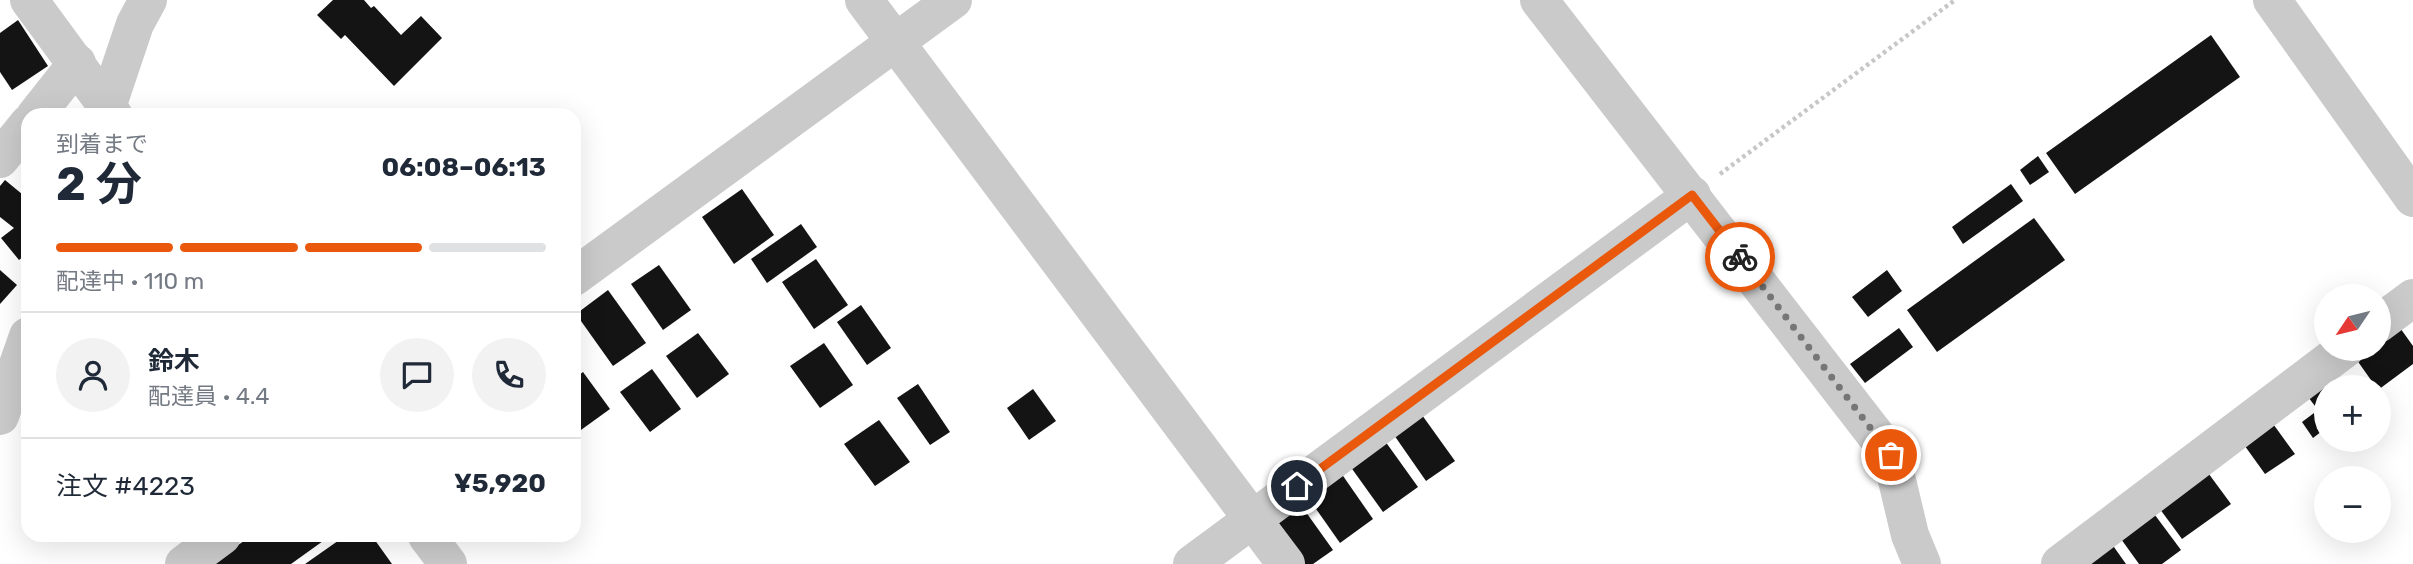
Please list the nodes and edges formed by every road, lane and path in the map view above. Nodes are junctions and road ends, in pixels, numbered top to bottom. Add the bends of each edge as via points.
1 (29, 0) edge
2 (148, 0) edge
3 (864, 0) edge
4 (953, 0) edge
5 (1539, 0) edge
6 (1955, 0) edge
7 (2272, 0) edge
8 (895, 43) junction
9 (77, 63) junction
10 (41, 108) edge
11 (106, 108) edge
12 (110, 108) edge
13 (21, 133) edge
14 (0, 159) edge
15 (1692, 195) junction
16 (2413, 198) edge
17 (581, 272) edge
18 (2413, 298) edge
19 (2391, 314) edge
20 (21, 355) edge
21 (2329, 361) edge
22 (0, 416) edge
23 (1253, 519) junction
24 (214, 542) edge
25 (432, 542) edge
26 (184, 564) edge
27 (448, 564) edge
28 (1192, 564) edge
29 (1286, 564) edge
30 (1922, 564) edge
31 (2060, 564) edge

1 - 9 street
2 - 12 street via 135,24
3 - 8 street
4 - 8 street
5 - 15 street
6 - 15 path
7 - 16 street
8 - 17 street
8 - 23 street
9 - 10 street
9 - 11 street
13 - 14 street
15 - 23 street
15 - 30 street via 1891,455 1910,535
18 - 19 street
20 - 22 street
21 - 31 street
23 - 28 street
23 - 29 street
24 - 26 street
25 - 27 street

